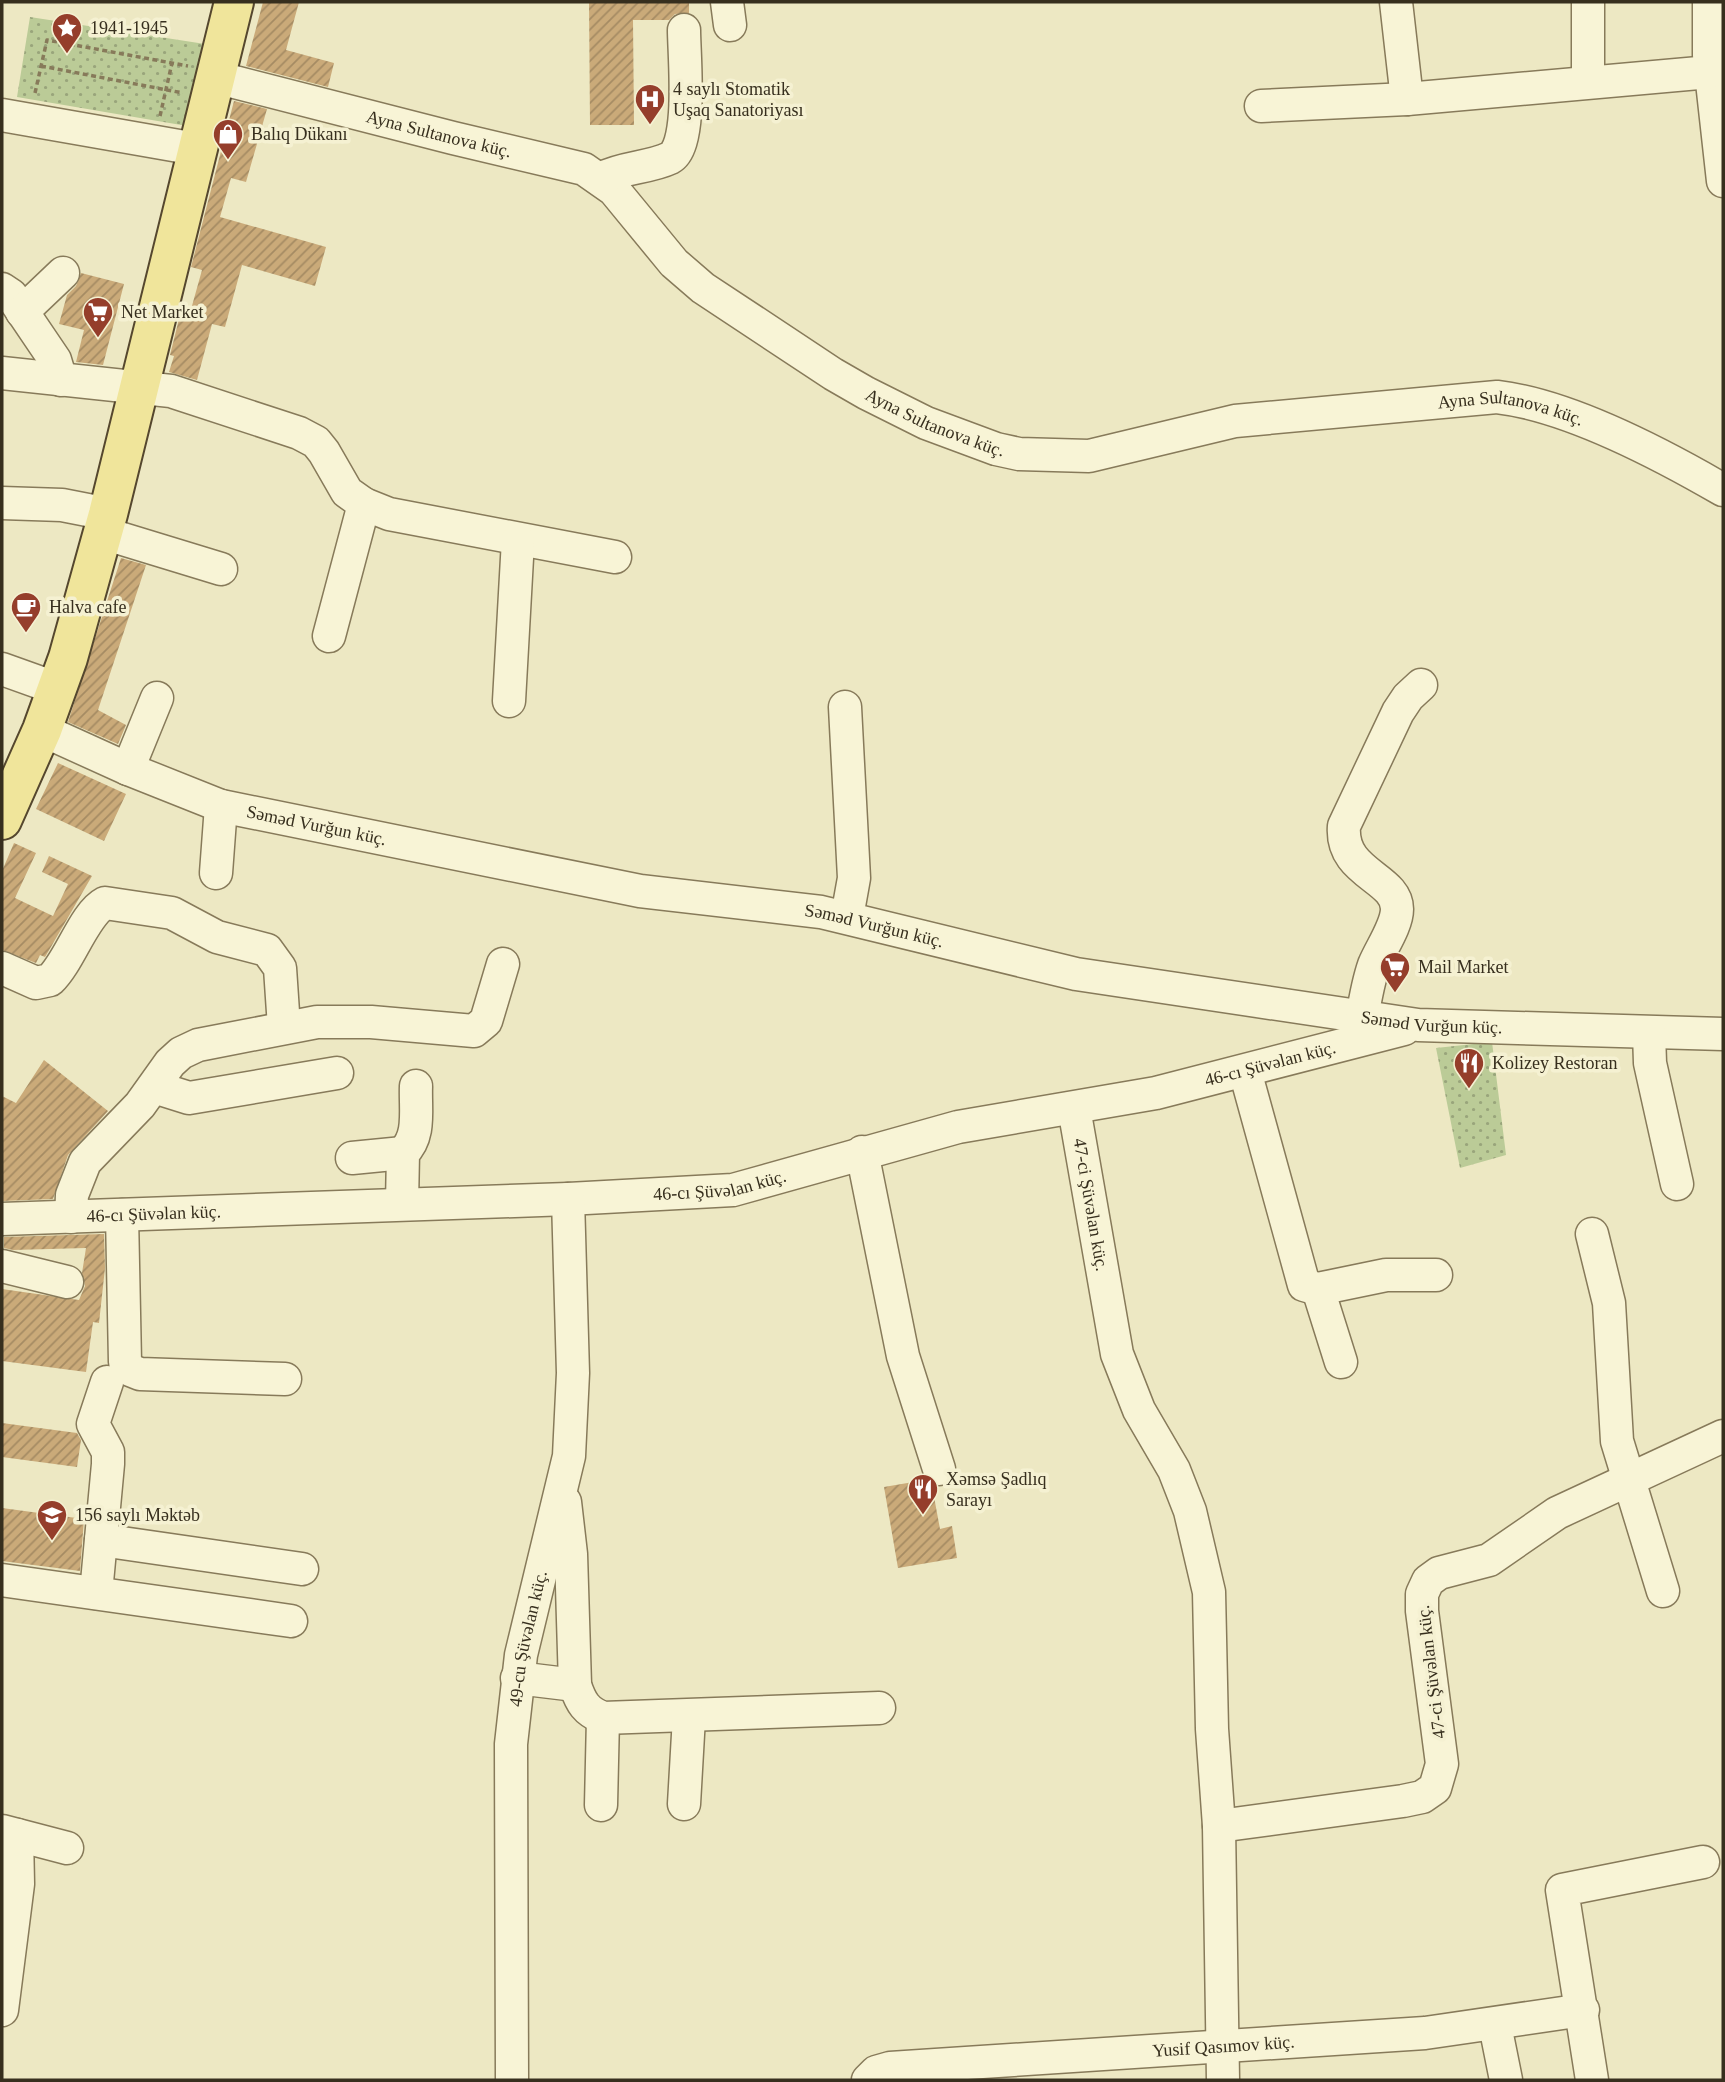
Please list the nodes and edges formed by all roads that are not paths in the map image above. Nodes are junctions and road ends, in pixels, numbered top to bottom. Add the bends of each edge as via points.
1 (234, 2) edge
2 (1396, 2) edge
3 (1588, 2) edge
4 (1709, 2) edge
5 (684, 30) dead end
6 (1710, 72) junction
7 (200, 80) junction
8 (1588, 82) junction
9 (1407, 99) junction
10 (1261, 106) dead end
11 (2, 116) edge
12 (196, 149) junction
13 (602, 178) junction
14 (1723, 181) edge
15 (63, 273) dead end
16 (12, 300) edge
17 (2, 373) edge
18 (61, 380) junction
19 (139, 386) junction
20 (1723, 490) edge
21 (2, 503) edge
22 (364, 504) junction
23 (105, 524) junction
24 (517, 540) junction
25 (615, 557) dead end
26 (221, 569) dead end
27 (329, 636) dead end
28 (2, 669) edge
29 (1421, 685) dead end
30 (58, 689) junction
31 (157, 698) dead end
32 (509, 701) dead end
33 (845, 707) dead end
34 (43, 730) junction
35 (128, 769) junction
36 (221, 806) junction
37 (2, 820) edge
38 (216, 873) dead end
39 (847, 917) junction
40 (503, 964) dead end
41 (2, 968) edge
42 (1320, 1012) junction
43 (1362, 1018) junction
44 (1418, 1026) junction
45 (284, 1027) junction
46 (1649, 1033) junction
47 (1723, 1034) edge
48 (1321, 1053) junction
49 (1245, 1071) junction
50 (337, 1073) dead end
51 (416, 1086) dead end
52 (154, 1087) junction
53 (1074, 1108) junction
54 (862, 1152) junction
55 (402, 1153) junction
56 (352, 1158) dead end
57 (1677, 1184) dead end
58 (568, 1199) junction
59 (402, 1203) junction
60 (122, 1215) junction
61 (71, 1217) junction
62 (2, 1219) edge
63 (1592, 1234) dead end
64 (2, 1266) edge
65 (1437, 1275) dead end
66 (67, 1282) dead end
67 (1318, 1289) junction
68 (1341, 1362) dead end
69 (285, 1379) dead end
70 (107, 1382) dead end
71 (1723, 1436) edge
72 (939, 1469) dead end
73 (1629, 1481) junction
74 (563, 1490) junction
75 (101, 1540) junction
76 (302, 1569) dead end
77 (2, 1580) edge
78 (1663, 1591) dead end
79 (96, 1593) junction
80 (291, 1621) dead end
81 (517, 1678) junction
82 (575, 1685) junction
83 (879, 1708) dead end
84 (689, 1717) junction
85 (603, 1718) junction
86 (684, 1804) dead end
87 (601, 1805) dead end
88 (1219, 1826) junction
89 (9, 1833) edge
90 (67, 1848) dead end
91 (1703, 1863) dead end
92 (2, 2010) edge
93 (1583, 2010) junction
94 (1495, 2025) junction
95 (1221, 2048) junction
96 (512, 2080) edge
97 (868, 2080) edge
98 (1223, 2080) edge
99 (1506, 2080) edge
100 (1592, 2080) edge

1 - 7 main road
2 - 9 street
3 - 8 street
4 - 6 street
5 - 13 street via 685,130 680,149 672,157
6 - 8 street
6 - 14 street
7 - 12 main road
7 - 13 street, Ayna Sultanova küç. via 570,164
8 - 9 street
9 - 10 street
11 - 12 street
12 - 19 main road
13 - 20 street, Ayna Sultanova küç. via 674,263 703,288 833,374 926,423 996,450 1089,456 1235,421 1497,397 1529,402 1597,427
15 - 16 street
16 - 18 street via 55,360
17 - 18 street
18 - 19 street
19 - 22 street via 196,397 316,442 347,492
19 - 23 main road
21 - 23 street via 62,505
22 - 24 street
22 - 27 street
23 - 26 street
23 - 30 main road
24 - 25 street
24 - 32 street
28 - 30 street
29 - 43 street via 1398,712 1344,826 1347,853 1394,898 1397,908 1373,967
30 - 34 main road
31 - 35 street
33 - 39 street via 854,878
34 - 35 street, Səməd Vurğun küç.
34 - 37 main road
35 - 36 street, Səməd Vurğun küç.
36 - 38 street
36 - 39 street, Səməd Vurğun küç. via 640,891
39 - 42 street, Səməd Vurğun küç. via 1076,974
40 - 45 street via 486,1021 474,1031 343,1021
41 - 45 street via 36,983 50,980 94,911 105,903 172,913 206,933 257,945 275,957 280,968
42 - 43 street, Səməd Vurğun küç.
42 - 48 street
43 - 44 street, Səməd Vurğun küç.
44 - 46 street, Səməd Vurğun küç.
44 - 48 street, 46-cı Şüvəlan küç.
45 - 52 street via 198,1045 170,1063
46 - 47 street, Səməd Vurğun küç.
46 - 57 street via 1650,1063
48 - 49 street, 46-cı Şüvəlan küç.
49 - 53 street, 46-cı Şüvəlan küç.
49 - 67 street via 1300,1280
50 - 52 street via 197,1097
51 - 55 street via 415,1135
52 - 61 street via 85,1162 72,1195
53 - 54 street, 46-cı Şüvəlan küç. via 971,1124
53 - 88 street, 47-ci Şüvəlan küç. via 1117,1354 1139,1410 1174,1470 1203,1556 1212,1618 1210,1686
54 - 58 street, 46-cı Şüvəlan küç. via 733,1190
54 - 72 street via 903,1356
55 - 56 street
55 - 59 street
58 - 59 street, 46-cı Şüvəlan küç.
58 - 74 street, 49-cu Şüvəlan küç. via 573,1398
59 - 60 street, 46-cı Şüvəlan küç.
60 - 61 street, 46-cı Şüvəlan küç.
60 - 69 street via 125,1362 130,1370
61 - 62 street, 46-cı Şüvəlan küç.
63 - 73 street via 1609,1303 1617,1441
64 - 66 street
65 - 67 street via 1386,1275
67 - 68 street
70 - 75 street via 93,1424 108,1452
71 - 73 street, 47-ci Şüvəlan küç.
73 - 78 street
73 - 88 street, 47-ci Şüvəlan küç. via 1558,1513 1489,1560 1440,1573 1428,1581 1422,1611 1442,1764 1435,1788 1403,1801
74 - 81 street, 49-cu Şüvəlan küç.
74 - 82 street via 571,1555
75 - 76 street
75 - 79 street
77 - 79 street
79 - 80 street
81 - 82 street
81 - 96 street, 49-cu Şüvəlan küç. via 511,1744
82 - 85 street via 582,1704
83 - 84 street
84 - 85 street
84 - 86 street
85 - 87 street
88 - 95 street, 47-ci Şüvəlan küç.
89 - 90 street
89 - 92 street via 18,1884
91 - 93 street via 1562,1890
93 - 94 street, Yusif Qasımov küç.
93 - 100 street
94 - 95 street, Yusif Qasımov küç.
94 - 99 street
95 - 97 street, Yusif Qasımov küç. via 890,2068
95 - 98 street, 47-ci Şüvəlan küç.

